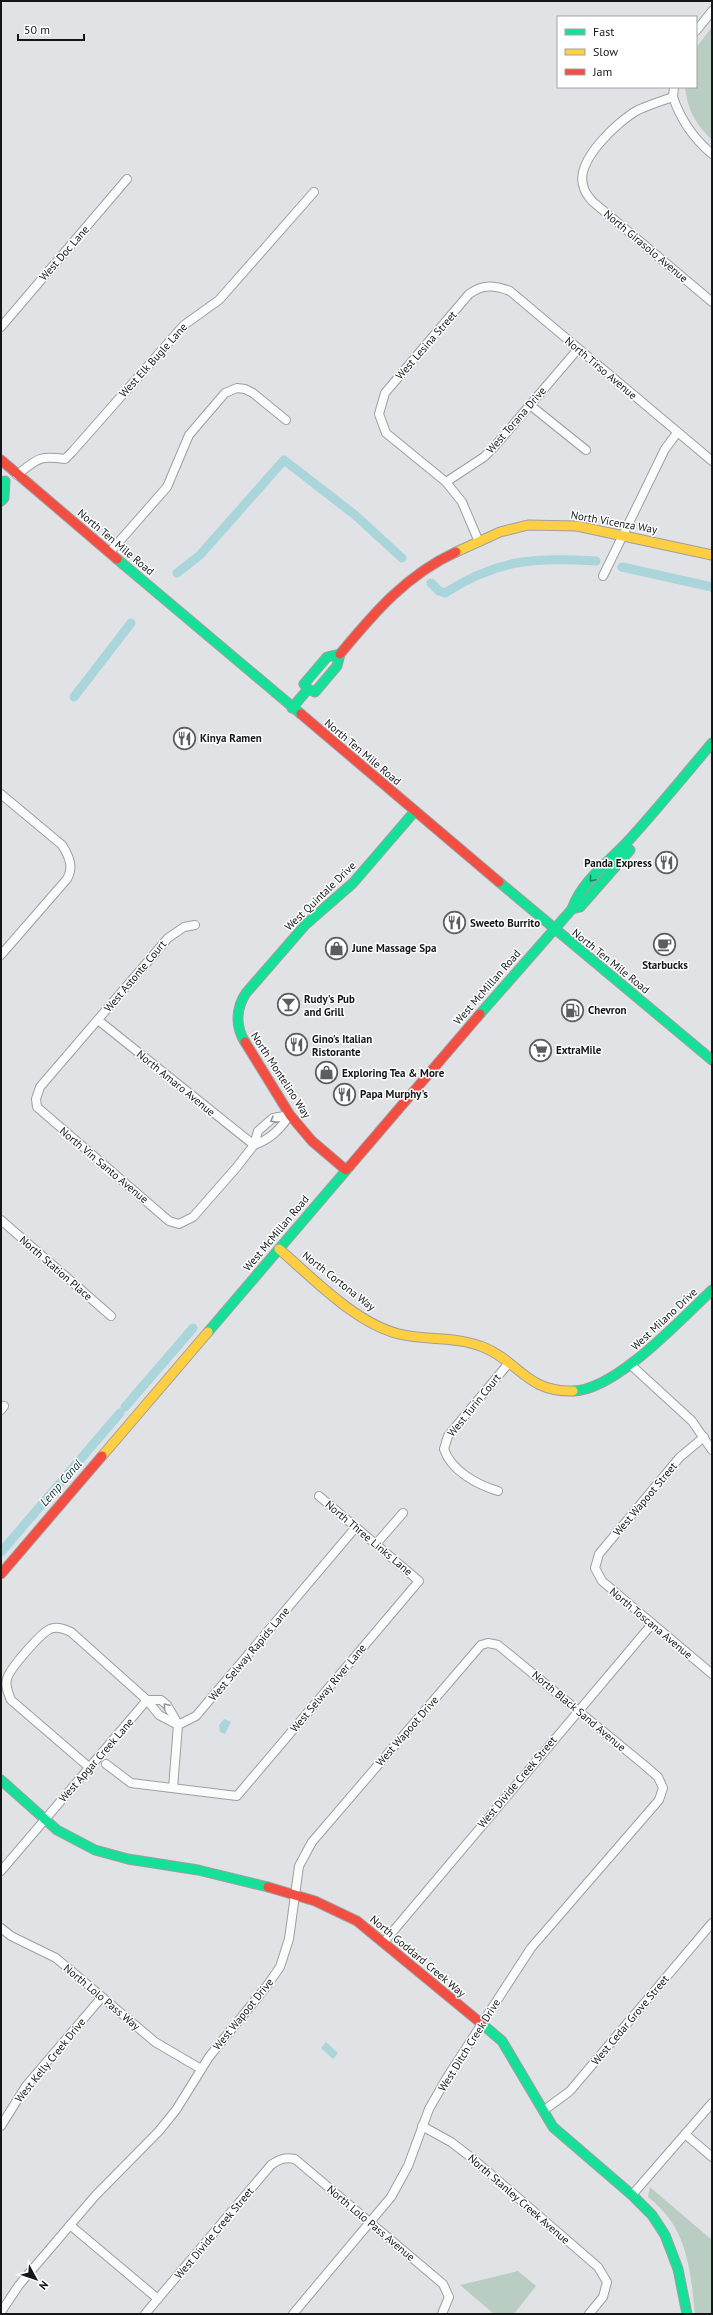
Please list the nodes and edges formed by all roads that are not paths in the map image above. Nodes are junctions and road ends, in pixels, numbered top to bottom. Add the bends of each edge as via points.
1 (712, 11) edge
2 (697, 30) edge
3 (674, 88) edge
4 (673, 97) junction
5 (712, 154) edge
6 (127, 179) dead end
7 (314, 192) dead end
8 (485, 286) joint
9 (712, 302) edge
10 (1, 327) edge
11 (578, 349) junction
12 (530, 405) junction
13 (286, 420) dead end
14 (677, 433) junction
15 (586, 450) dead end
16 (1, 460) edge
17 (712, 461) edge
18 (16, 473) junction
19 (3, 482) edge
20 (446, 482) junction
21 (1, 501) edge
22 (623, 535) junction
23 (478, 542) junction
24 (110, 552) junction
25 (712, 555) edge
26 (603, 576) dead end
27 (340, 654) junction
28 (308, 689) junction
29 (292, 708) junction
30 (712, 743) edge
31 (712, 754) edge
32 (1, 794) edge
33 (415, 812) junction
34 (572, 909) junction
35 (195, 925) dead end
36 (554, 929) junction
37 (1, 956) edge
38 (98, 1020) junction
39 (238, 1022) joint
40 (712, 1060) edge
41 (36, 1099) joint
42 (290, 1115) junction
43 (254, 1145) junction
44 (346, 1170) junction
45 (1, 1220) edge
46 (279, 1249) junction
47 (712, 1290) edge
48 (111, 1316) dead end
49 (508, 1364) junction
50 (632, 1366) junction
51 (704, 1437) junction
52 (712, 1450) edge
53 (498, 1491) dead end
54 (319, 1496) dead end
55 (403, 1513) dead end
56 (356, 1527) junction
57 (376, 1544) junction
58 (595, 1568) joint
59 (1, 1574) edge
60 (419, 1581) joint
61 (652, 1624) junction
62 (488, 1643) joint
63 (712, 1674) edge
64 (147, 1700) junction
65 (578, 1711) junction
66 (178, 1724) junction
67 (106, 1764) dead end
68 (90, 1768) junction
69 (2, 1782) edge
70 (173, 1788) junction
71 (663, 1788) joint
72 (45, 1820) junction
73 (1, 1871) edge
74 (294, 1893) junction
75 (712, 1923) edge
76 (1, 1928) edge
77 (384, 1942) junction
78 (102, 1997) junction
79 (482, 2024) junction
80 (200, 2069) junction
81 (712, 2102) edge
82 (543, 2111) junction
83 (1, 2126) edge
84 (422, 2126) junction
85 (685, 2134) junction
86 (287, 2157) joint
87 (712, 2157) edge
88 (632, 2195) junction
89 (370, 2223) junction
90 (70, 2225) junction
91 (158, 2299) junction
92 (1, 2312) edge
93 (145, 2314) edge
94 (294, 2314) edge
95 (442, 2314) edge
96 (589, 2314) edge
97 (687, 2314) edge

1 - 2 street
3 - 4 street
4 - 5 street via 680,116 691,134
4 - 9 street, North Girasolo Avenue via 639,110 616,126 587,159 583,170 583,187 592,201
6 - 10 street, West Doc Lane
7 - 18 street, West Elk Bugle Lane via 219,300 184,325 65,459 46,456
8 - 11 street, North Tirso Avenue via 498,286 510,291
8 - 20 street, West Lesina Street via 469,294 385,393 379,414 386,433
11 - 12 street, West Torana Drive
11 - 14 street, North Tirso Avenue
12 - 15 street
12 - 20 street, West Torana Drive via 484,457
13 - 24 street via 253,392 237,388 225,393 195,427 180,453 167,487
14 - 17 street, North Tirso Avenue
14 - 22 street via 665,449
16 - 18 street, North Ten Mile Road
18 - 19 street
18 - 24 street, North Ten Mile Road
19 - 21 street via 4,498
20 - 23 street via 462,502
22 - 23 street, North Vicenza Way via 577,526 528,525 500,532
22 - 25 street, North Vicenza Way
22 - 26 street
23 - 27 street, North Vicenza Way via 443,558 410,579 378,608
24 - 29 street, North Ten Mile Road
27 - 28 street, North Vicenza Way via 337,666 315,692
27 - 28 street, North Vicenza Way via 327,657 304,684
28 - 29 street, North Vicenza Way
29 - 33 street, North Ten Mile Road
30 -> 34 street, West McMillan Road via 573,901
31 - 34 street, West McMillan Road via 580,907
32 - 37 street via 62,845 69,855 70,866 67,878
33 - 36 street, North Ten Mile Road
33 - 39 street, West Quintale Drive via 353,883 306,924 246,993 239,1004
34 - 36 street, West McMillan Road
35 - 38 street, West Astonte Court via 184,927 168,938
36 - 40 street, North Ten Mile Road
36 - 44 street, West McMillan Road
38 - 41 street, West Astonte Court via 40,1087
38 - 43 street, North Amaro Avenue
39 - 42 street, North Montelino Way via 240,1034
41 - 43 street, North Vin Santo Avenue via 37,1107 42,1113 169,1221 179,1224 194,1217
42 - 43 street via 280,1129 266,1141
42 -> 43 street via 274,1118 258,1131
42 - 44 street, North Montelino Way via 312,1141
44 - 46 street, West McMillan Road
45 - 48 street, North Station Place
46 - 49 street, North Cortona Way via 373,1323 398,1334 476,1344
46 - 59 street, West McMillan Road
47 - 50 street, West Milano Drive
49 - 50 street, North Cortona Way via 527,1379 544,1387 574,1392 603,1384
49 - 53 street, West Turin Court via 448,1436 444,1449 449,1460 474,1482
50 - 51 street via 692,1421
51 - 52 street
51 - 58 street, West Wapoot Street via 680,1458 599,1554
54 - 56 street, North Three Links Lane
55 - 57 street
56 - 57 street, North Three Links Lane
56 - 66 street, West Selway Rapids Lane via 196,1716
57 - 60 street, North Three Links Lane
58 - 61 street, North Toscana Avenue via 602,1581
60 - 70 street, West Selway River Lane via 237,1796
61 - 63 street, North Toscana Avenue
61 - 65 street, West Divide Creek Street
62 - 65 street, North Black Sand Avenue via 498,1645
62 - 74 street, West Wapoot Drive via 481,1645 312,1842 299,1866
64 - 66 street via 160,1715
66 -> 64 street via 167,1705 161,1700
64 - 68 street, West Apgar Creek Lane
64 - 68 street via 71,1632 62,1628 51,1628 42,1635 8,1674 6,1684 11,1700
65 - 71 street, North Black Sand Avenue via 658,1777
65 - 77 street, West Divide Creek Street
66 - 70 street
67 - 70 street via 131,1783
68 - 72 street, West Apgar Creek Lane
69 - 72 street, North Goddard Creek Way
71 - 79 street, West Ditch Creek Drive via 659,1800 531,1948
72 - 73 street, West Apgar Creek Lane
72 - 74 street, North Goddard Creek Way via 65,1835 94,1850 125,1859 185,1867
74 - 77 street, North Goddard Creek Way via 334,1907
74 - 80 street, West Wapoot Drive via 289,1939 280,1967
75 - 82 street, West Cedar Grove Street via 570,2091
76 - 78 street, North Lolo Pass Way via 11,1936 56,1958
77 - 79 street, North Goddard Creek Way
78 - 80 street, North Lolo Pass Way via 155,2042
78 - 83 street, West Kelly Creek Drive via 26,2086
79 - 82 street, North Goddard Creek Way via 502,2041
79 - 84 street, West Ditch Creek Drive via 448,2076
80 - 90 street, West Wapoot Drive via 167,2121
81 - 85 street
82 - 88 street, North Goddard Creek Way via 553,2127
84 - 89 street, West Ditch Creek Drive via 408,2166 391,2197
84 - 96 street, North Stanley Creek Avenue via 451,2142 472,2158 598,2267 607,2282 603,2297
85 - 87 street
85 - 88 street
86 - 89 street, North Lolo Pass Avenue via 295,2159
86 - 91 street, West Divide Creek Street via 271,2165
88 - 97 street, North Goddard Creek Way via 652,2215 665,2235 678,2269
89 - 94 street, West Ditch Creek Drive
89 - 95 street, North Lolo Pass Avenue via 443,2284 449,2297
90 - 91 street
90 - 92 street, West Wapoot Drive via 19,2285
91 - 93 street, West Divide Creek Street

